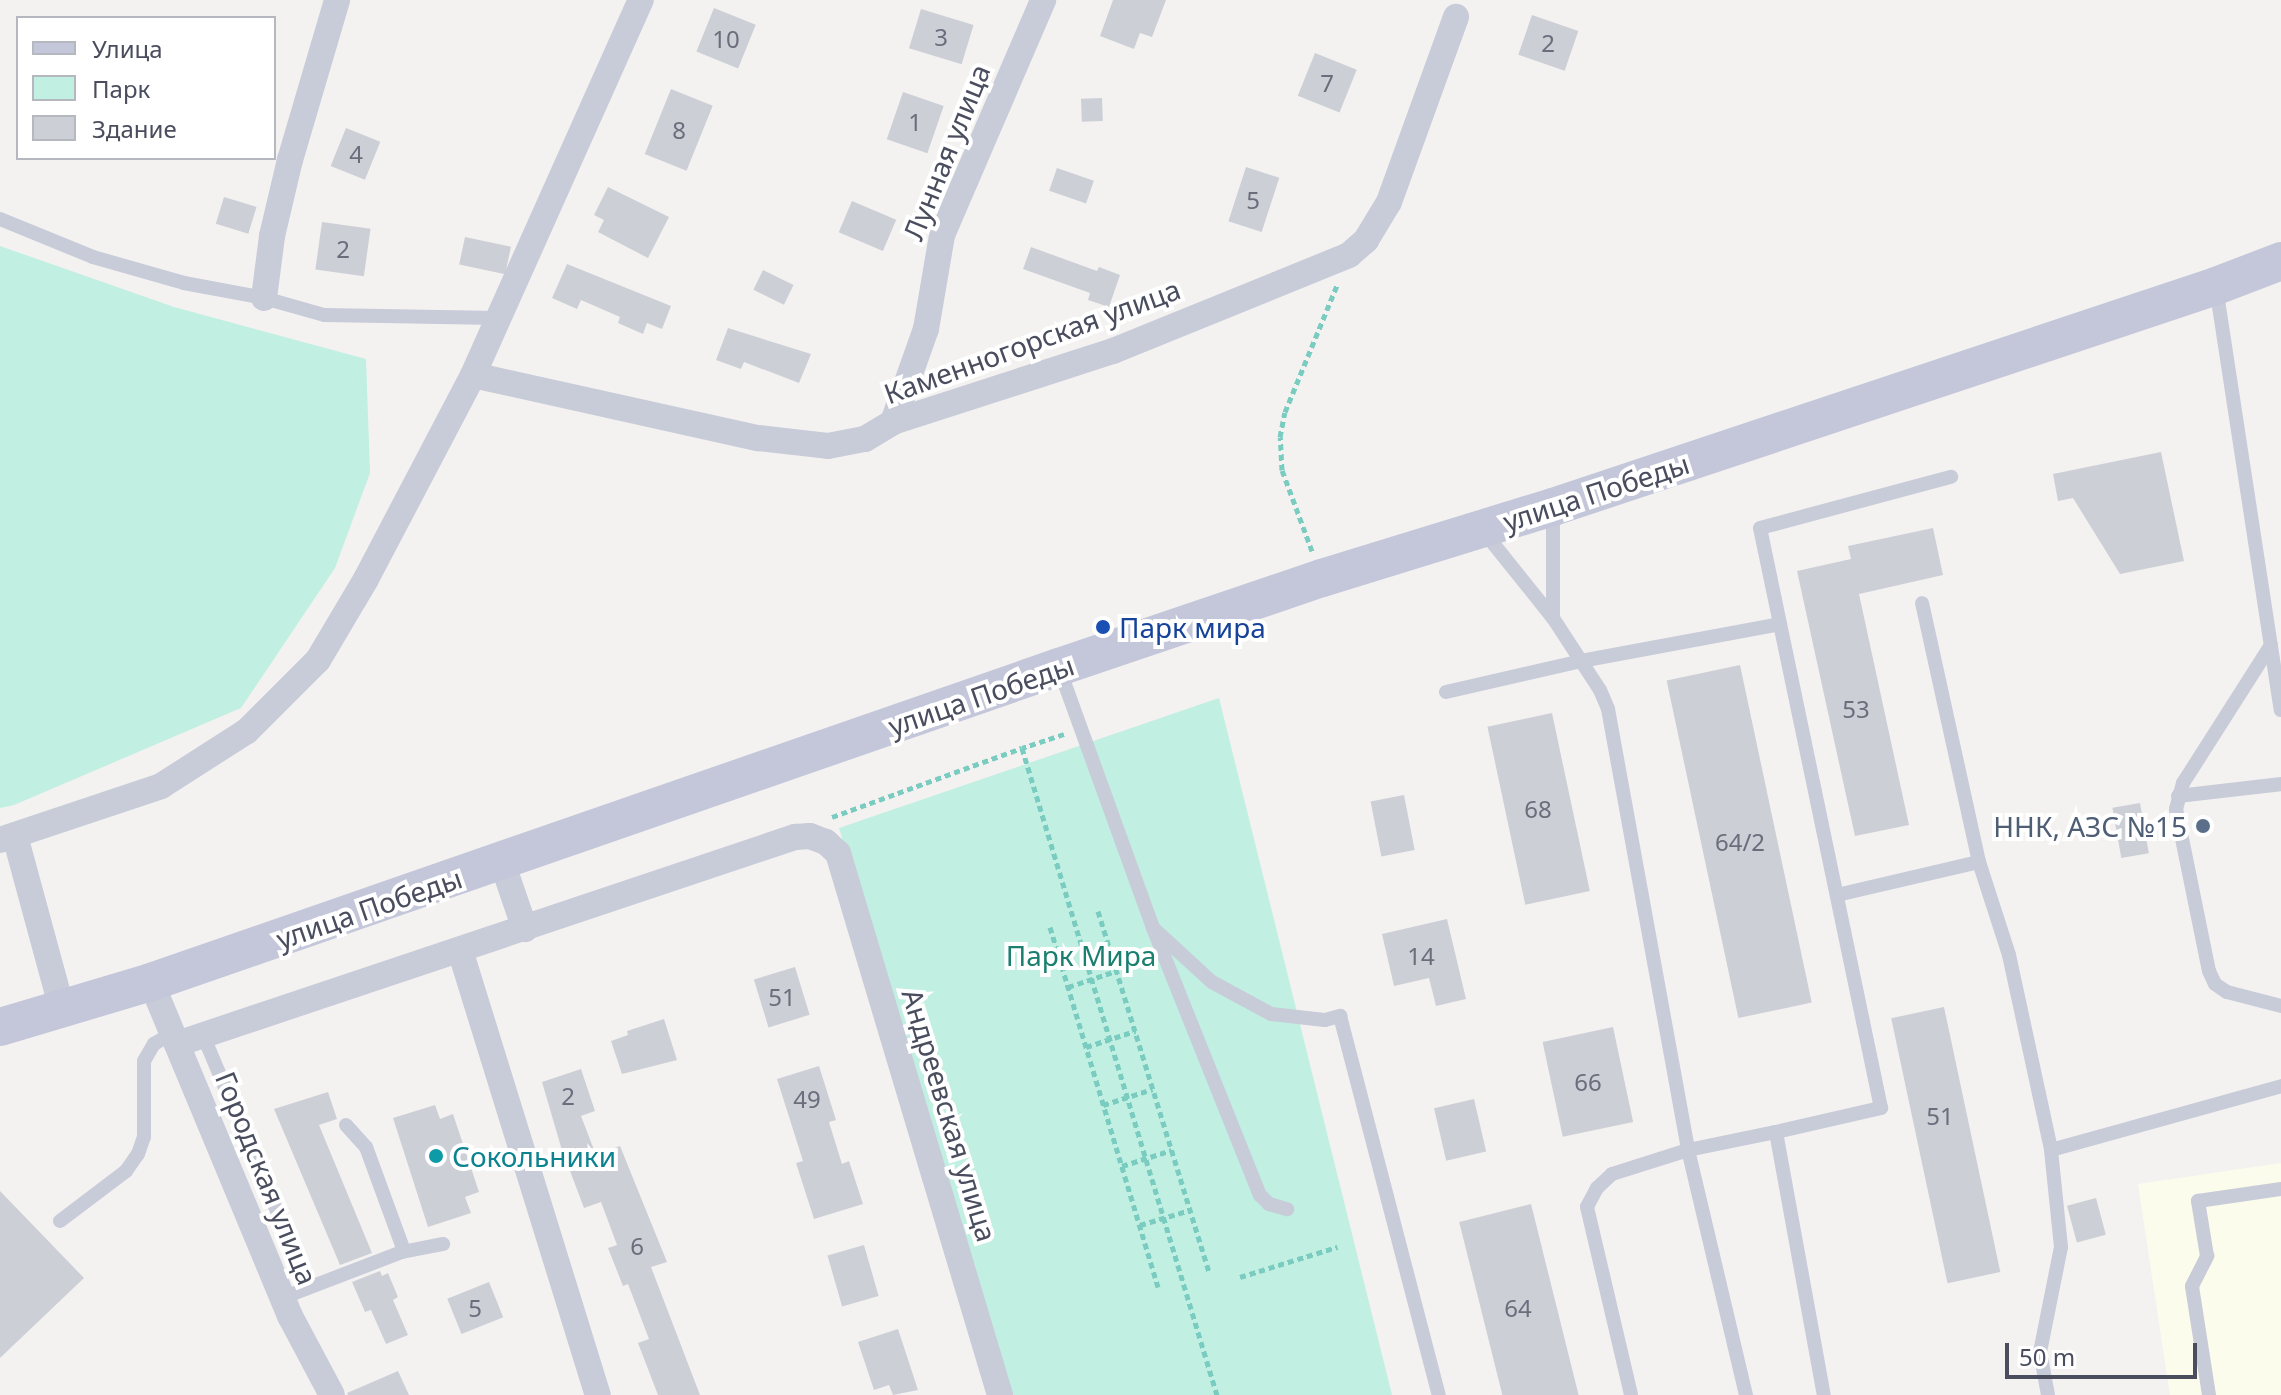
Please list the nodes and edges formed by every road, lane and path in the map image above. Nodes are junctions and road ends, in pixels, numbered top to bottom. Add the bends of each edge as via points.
1 (337, 0) edge
2 (641, 0) edge
3 (1043, 0) edge
4 (1456, 17) dead end
5 (0, 219) edge
6 (1349, 255) junction
7 (2281, 261) edge
8 (2216, 286) junction
9 (264, 298) junction
10 (498, 318) junction
11 (473, 375) junction
12 (893, 422) junction
13 (1951, 477) dead end
14 (1553, 507) junction
15 (1481, 528) junction
16 (1322, 578) junction
17 (1922, 603) dead end
18 (1553, 618) junction
19 (1780, 624) junction
20 (2271, 645) junction
21 (1581, 661) junction
22 (1059, 667) junction
23 (1446, 692) dead end
24 (2281, 710) edge
25 (1080, 729) junction
26 (1022, 748) junction
27 (2281, 784) edge
28 (2178, 796) junction
29 (810, 836) junction
30 (7, 838) edge
31 (502, 862) junction
32 (1979, 862) junction
33 (1837, 895) junction
34 (1098, 911) dead end
35 (1050, 927) dead end
36 (1153, 928) junction
37 (525, 929) junction
38 (460, 950) junction
39 (1116, 971) junction
40 (1092, 979) junction
41 (151, 982) junction
42 (1068, 987) junction
43 (2281, 1006) edge
44 (62, 1009) junction
45 (0, 1027) edge
46 (1135, 1031) junction
47 (203, 1035) junction
48 (175, 1038) junction
49 (1110, 1039) junction
50 (1086, 1047) junction
51 (2281, 1086) edge
52 (1153, 1089) junction
53 (1127, 1097) junction
54 (1103, 1105) junction
55 (346, 1125) dead end
56 (1776, 1132) junction
57 (1172, 1150) junction
58 (1688, 1150) junction
59 (2051, 1150) junction
60 (1146, 1158) junction
61 (1122, 1166) junction
62 (2281, 1189) edge
63 (1287, 1209) dead end
64 (1190, 1210) junction
65 (1164, 1218) junction
66 (60, 1221) dead end
67 (1140, 1225) junction
68 (443, 1244) dead end
69 (1337, 1247) dead end
70 (404, 1251) junction
71 (1209, 1272) dead end
72 (1240, 1277) dead end
73 (309, 1287) junction
74 (1158, 1287) dead end
75 (282, 1298) junction
76 (332, 1395) edge
77 (598, 1395) edge
78 (1000, 1395) edge
79 (1217, 1395) edge
80 (1439, 1395) edge
81 (1631, 1395) edge
82 (1746, 1395) edge
83 (1824, 1395) edge
84 (2048, 1395) edge
85 (2209, 1395) edge

1 - 9 street via 290,160
2 - 10 street
3 - 12 street, Лунная улица via 942,235 926,329
4 - 6 street, Каменногорская улица via 1389,202 1366,240
5 - 9 lane via 93,257 184,283
6 - 12 street, Каменногорская улица via 1113,351
6 - 16 path via 1285,412 1280,437 1282,470
7 - 8 street, улица Победы
8 - 14 street, улица Победы
8 - 20 lane
9 - 10 lane via 324,315
10 - 11 street
11 - 12 street, Каменногорская улица via 797,443 847,444
11 - 30 street via 318,660 257,721 161,786
13 - 19 lane via 1760,528
14 - 15 street, улица Победы
14 - 18 lane
15 - 16 street, улица Победы
15 - 18 lane
16 - 22 street, улица Победы
17 - 32 lane
18 - 21 lane
19 - 21 lane
19 - 33 lane
20 - 24 lane
20 - 28 lane
21 - 23 lane
21 - 58 lane via 1608,709
22 - 25 lane
22 - 31 street, улица Победы
25 - 26 path
25 - 36 lane
26 - 29 path via 844,810
26 - 40 path
27 - 28 lane
28 - 43 lane via 2176,809 2215,984
29 - 37 street
29 - 78 street, Андреевская улица via 838,853
30 - 44 street
31 - 37 street
31 - 41 street, улица Победы
32 - 33 lane
32 - 59 lane via 2009,955
33 - 56 lane via 1881,1108
34 - 39 path
35 - 42 path
36 - 63 lane via 1260,1195
36 - 80 lane via 1212,982 1271,1014 1325,1020 1340,1016
37 - 38 street
38 - 47 street
38 - 77 street
39 - 40 path
39 - 46 path
40 - 42 path
40 - 49 path
41 - 44 street, улица Победы
41 - 48 street, Городская улица
42 - 50 path
44 - 45 street, улица Победы
46 - 49 path
46 - 52 path
47 - 48 street
47 - 73 lane
48 - 66 lane via 154,1044 144,1061 144,1137 138,1154 126,1171
48 - 75 street, Городская улица
49 - 50 path
49 - 53 path
50 - 54 path
51 - 59 lane
52 - 53 path
52 - 57 path
53 - 54 path
53 - 60 path
54 - 61 path
55 - 70 lane via 366,1147
56 - 58 lane
56 - 83 lane
57 - 60 path
57 - 64 path
58 - 81 lane via 1612,1174 1587,1207
58 - 82 lane
59 - 84 lane via 2061,1247 2040,1352
60 - 61 path
60 - 65 path
61 - 67 path
62 - 85 lane via 2198,1201 2207,1256 2192,1286
64 - 65 path
64 - 71 path
65 - 67 path
65 - 79 path
67 - 74 path
68 - 70 lane
69 - 72 path
70 - 73 lane
73 - 75 lane
75 - 76 street, Городская улица

